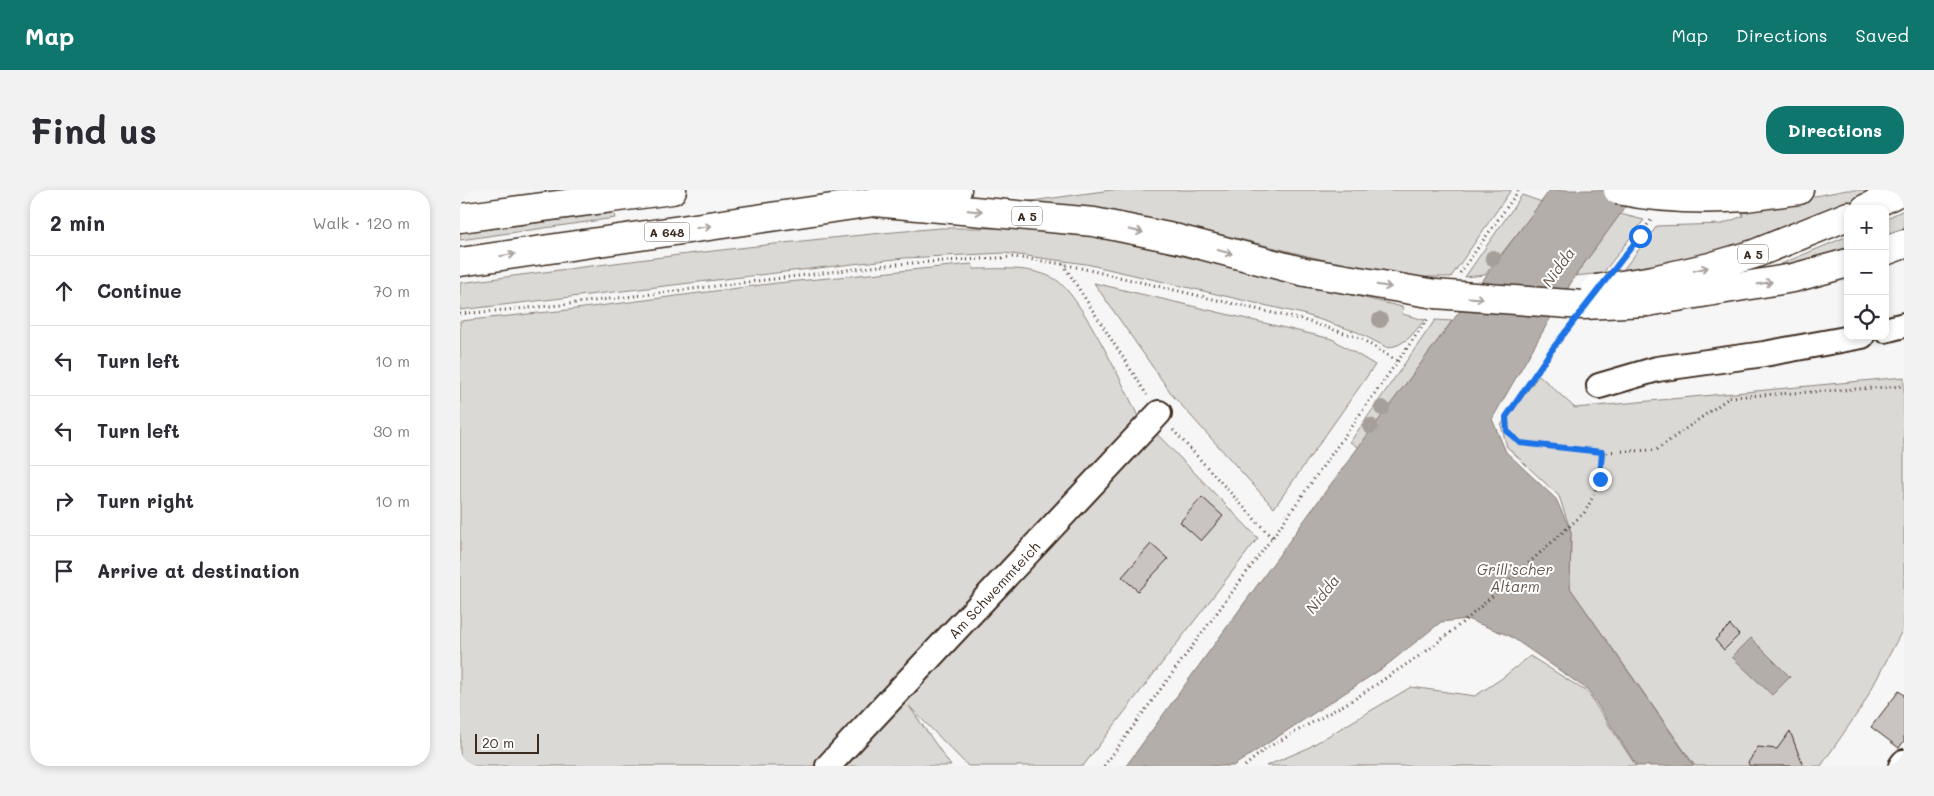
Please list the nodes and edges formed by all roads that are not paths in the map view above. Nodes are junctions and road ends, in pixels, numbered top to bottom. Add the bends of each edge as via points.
1 (672, 190) edge
2 (957, 190) edge
3 (1618, 190) edge
4 (1799, 190) edge
5 (1902, 190) edge
6 (874, 202) junction
7 (1873, 205) edge
8 (460, 218) edge
9 (1844, 218) edge
10 (1904, 244) edge
11 (1888, 250) edge
12 (460, 262) edge
13 (1844, 264) edge
14 (1650, 291) junction
15 (1904, 325) edge
16 (1889, 329) edge
17 (1844, 339) edge
18 (1599, 386) dead end
19 (1159, 413) road end
20 (1904, 762) edge
21 (828, 766) edge
22 (1902, 766) edge

1 - 8 highway
2 - 6 highway, A 648
3 - 4 highway, bridge via 1650,197 1708,200
5 - 7 highway
12 -> 6 highway, A 648
6 -> 14 highway, A 5, bridge via 1094,222 1305,272 1435,294 1518,300
14 -> 9 highway, A 5
10 - 11 highway
14 -> 13 highway, A 5 via 1793,278
15 - 16 street
17 - 18 street via 1657,369
19 - 21 street, Am Schwemmteich
20 - 22 street

